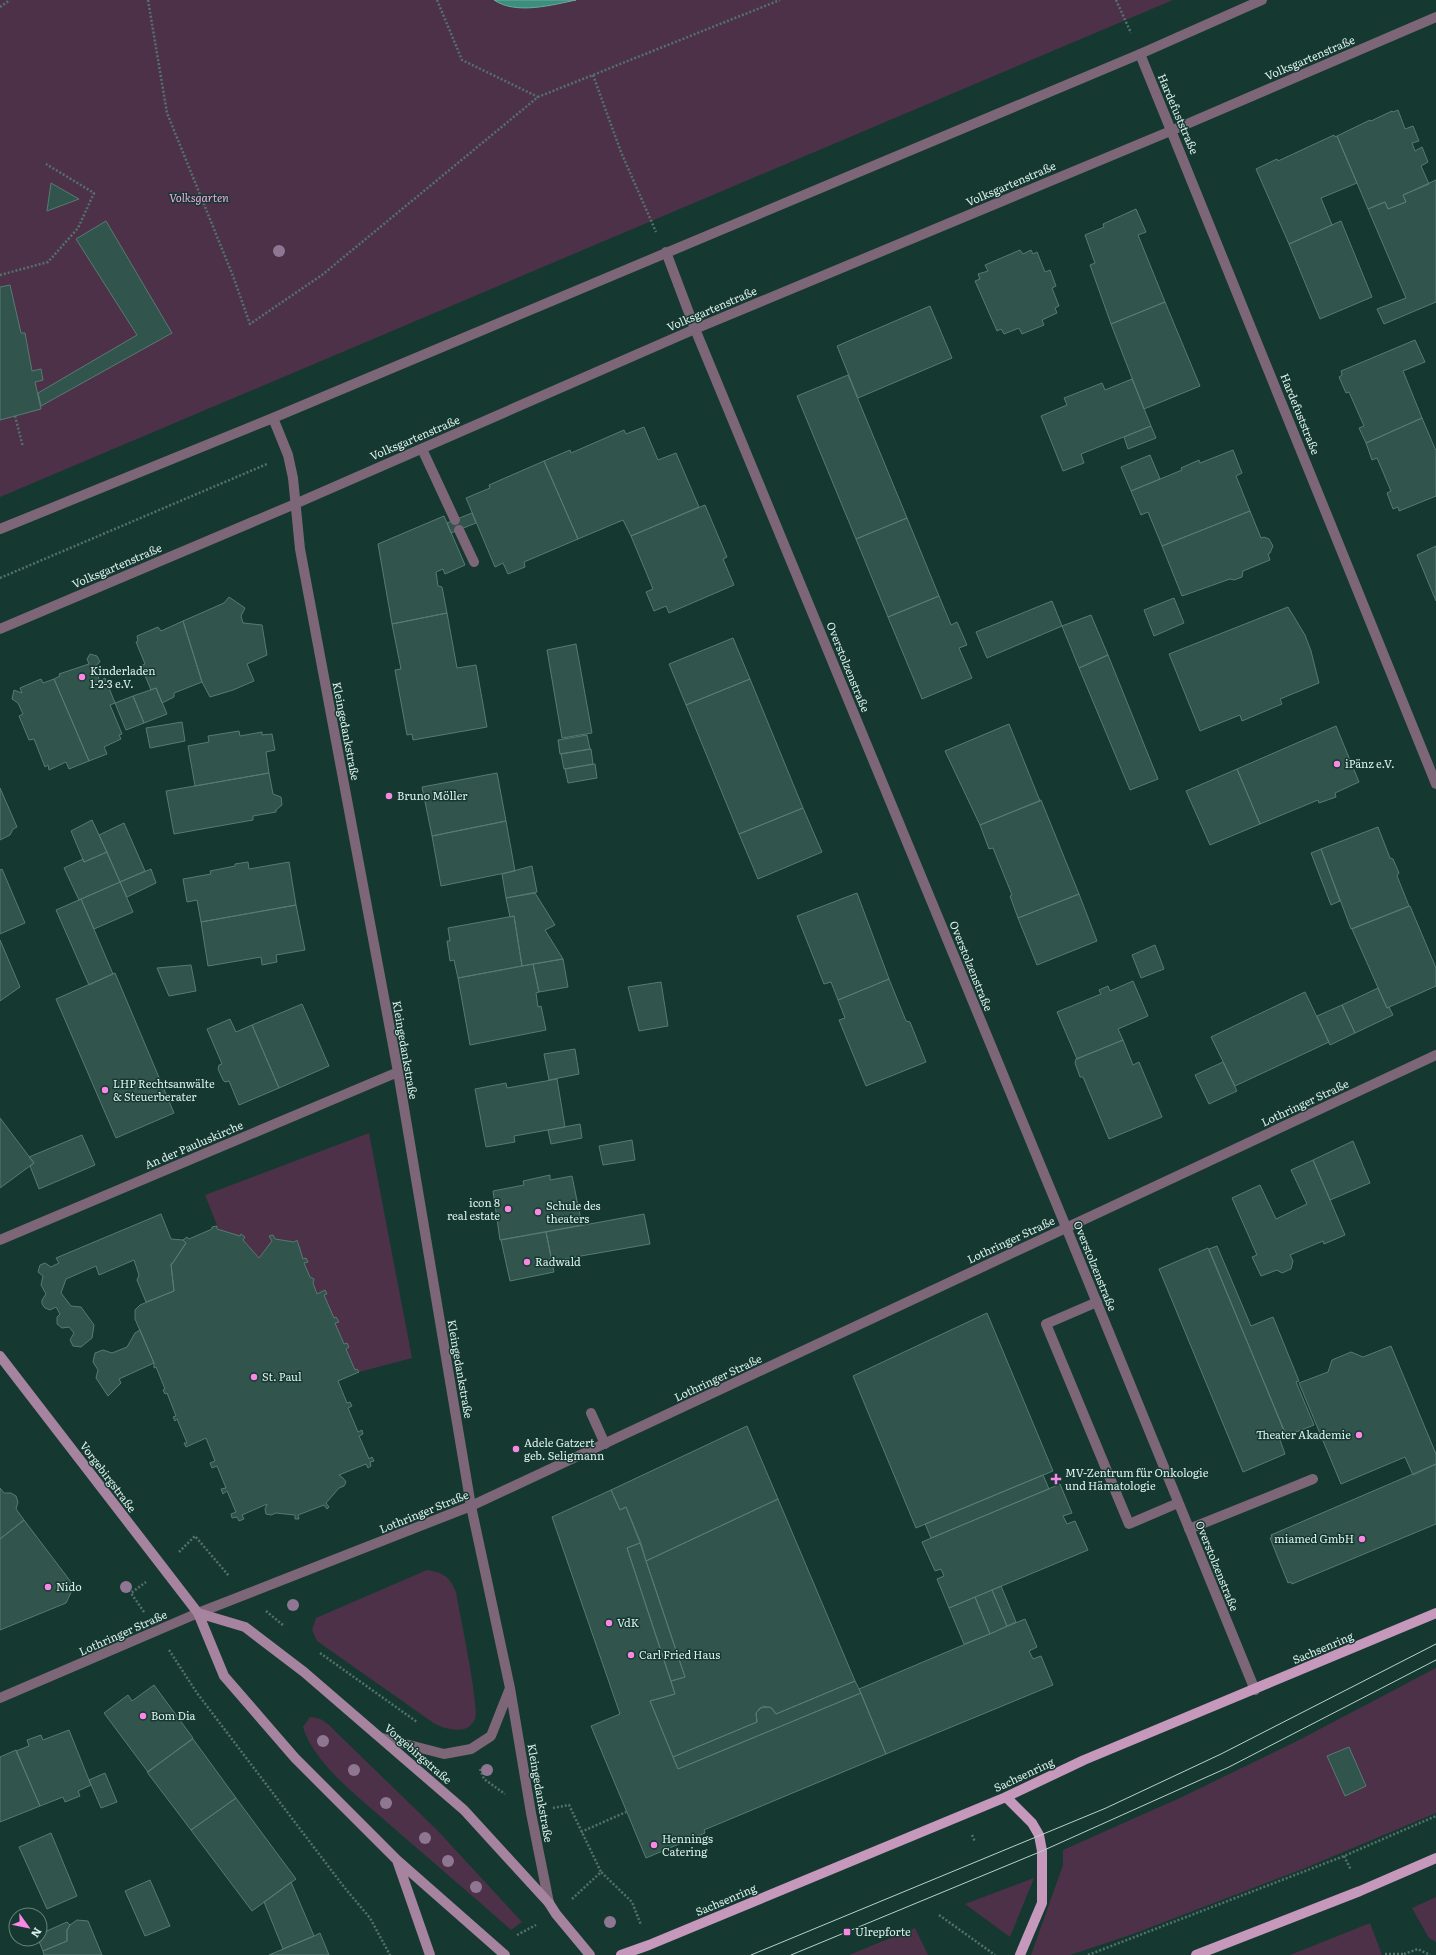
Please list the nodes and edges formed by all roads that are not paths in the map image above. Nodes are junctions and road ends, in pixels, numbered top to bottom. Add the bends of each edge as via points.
1 (1262, 0) edge
2 (1436, 17) edge
3 (1140, 54) junction
4 (1173, 130) junction
5 (666, 252) junction
6 (695, 329) junction
7 (273, 418) junction
8 (422, 449) junction
9 (295, 504) junction
10 (0, 529) edge
11 (474, 562) dead end
12 (0, 629) edge
13 (1436, 784) edge
14 (1436, 1055) edge
15 (398, 1072) junction
16 (1066, 1227) junction
17 (0, 1240) edge
18 (1096, 1302) junction
19 (0, 1356) edge
20 (591, 1413) dead end
21 (605, 1444) junction
22 (1313, 1479) dead end
23 (1178, 1503) junction
24 (471, 1506) junction
25 (1189, 1529) junction
26 (198, 1613) junction
27 (1436, 1613) edge
28 (510, 1688) junction
29 (1254, 1690) junction
30 (0, 1698) edge
31 (382, 1738) junction
32 (1006, 1797) junction
33 (1436, 1858) edge
34 (397, 1860) junction
35 (548, 1903) junction
36 (430, 1955) edge
37 (505, 1955) edge
38 (590, 1955) edge
39 (621, 1955) edge
40 (1020, 1955) edge
41 (1196, 1955) edge

1 - 3 street
2 - 4 street, Volksgartenstraße
3 - 4 street, Hardefuststraße
3 - 5 street
4 - 6 street, Volksgartenstraße
4 - 13 street, Hardefuststraße
5 - 6 street, Overstolzenstraße
5 - 7 street
6 - 8 street, Volksgartenstraße
6 - 16 street, Overstolzenstraße
7 - 9 street, Kleingedankstraße via 288,455
7 - 10 street
8 - 9 street, Volksgartenstraße
8 - 11 street
9 - 12 street, Volksgartenstraße
9 - 15 street, Kleingedankstraße via 300,549
14 - 16 street, Lothringer Straße
15 - 17 street, An der Pauluskirche
15 - 24 street, Kleingedankstraße
16 - 18 street, Overstolzenstraße
16 - 21 street, Lothringer Straße
18 - 23 street, Overstolzenstraße
18 - 23 street via 1046,1324 1129,1524
19 - 26 main road, Vorgebirgstraße
20 - 21 street
21 - 24 street, Lothringer Straße
22 - 25 street
23 - 25 street, Overstolzenstraße
24 - 26 street, Lothringer Straße
24 - 28 street, Kleingedankstraße
25 - 29 street, Overstolzenstraße
26 - 30 street, Lothringer Straße
26 - 31 main road, Vorgebirgstraße via 245,1627
26 - 34 main road, Vorgebirgstraße via 224,1676 295,1758
27 - 29 main road, Sachsenring
28 - 31 street via 491,1736 471,1749 444,1754
28 - 35 street, Kleingedankstraße
29 - 32 main road, Sachsenring via 1084,1760
31 - 35 main road, Vorgebirgstraße via 464,1810
32 - 39 main road, Sachsenring
32 - 40 main road via 1032,1823 1039,1835 1042,1851 1042,1903
33 - 41 main road via 1360,1891
34 - 36 main road
34 - 37 main road, Vorgebirgstraße
35 - 38 main road, Vorgebirgstraße

